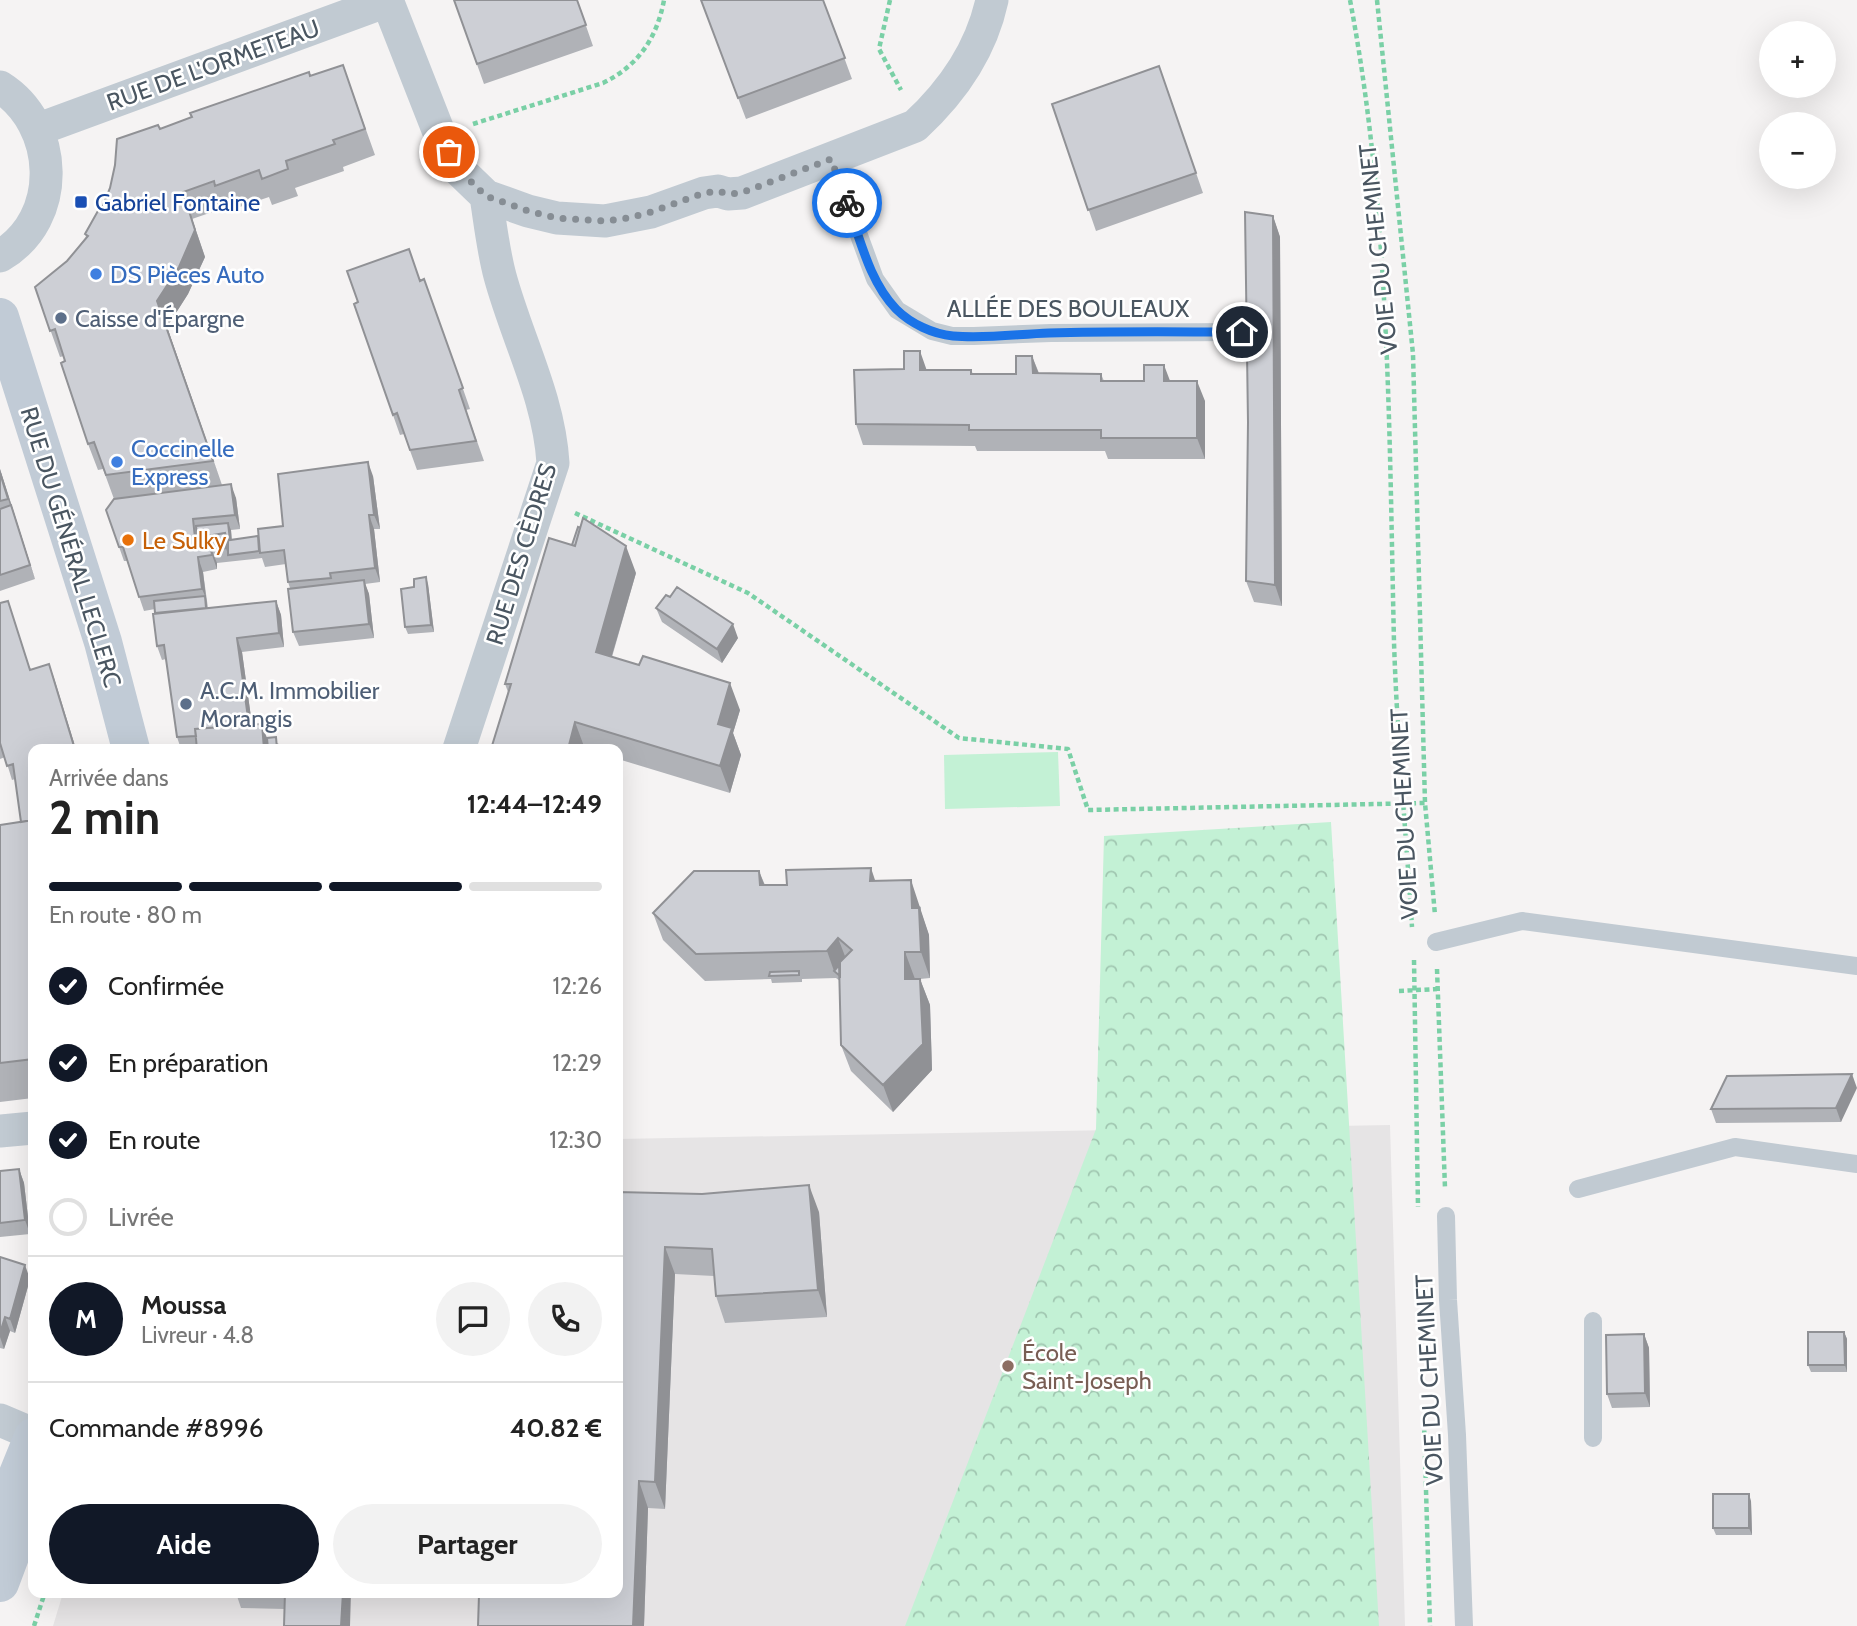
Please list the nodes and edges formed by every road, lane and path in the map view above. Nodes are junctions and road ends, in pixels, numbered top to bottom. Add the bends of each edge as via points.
1 (664, 0) edge
2 (890, 0) edge
3 (992, 0) edge
4 (1350, 0) edge
5 (1377, 0) edge
6 (387, 1) edge
7 (0, 87) edge
8 (923, 118) junction
9 (39, 129) junction
10 (440, 135) junction
11 (831, 159) junction
12 (486, 196) junction
13 (0, 256) edge
14 (0, 317) edge
15 (1242, 332) dead end
16 (543, 498) junction
17 (129, 744) edge
18 (461, 744) edge
19 (1404, 803) junction
20 (1425, 803) junction
21 (1412, 938) dead end
22 (1436, 942) junction
23 (1413, 952) dead end
24 (1857, 966) edge
25 (1437, 989) junction
26 (1416, 990) junction
27 (1399, 991) dead end
28 (28, 1129) edge
29 (0, 1132) edge
30 (1857, 1164) edge
31 (1578, 1189) dead end
32 (1418, 1213) dead end
33 (1446, 1216) joint
34 (1593, 1321) dead end
35 (1424, 1417) dead end
36 (0, 1420) edge
37 (28, 1434) edge
38 (1593, 1438) dead end
39 (28, 1448) edge
40 (28, 1508) edge
41 (0, 1518) edge
42 (0, 1583) edge
43 (43, 1598) edge
44 (34, 1626) edge
45 (1430, 1626) edge
46 (1464, 1626) edge

1 - 10 path via 650,42 618,76
2 - 8 path via 879,49 904,96
3 - 8 street, RUE DE L'ORMETEAU via 972,56 950,90
4 - 19 path, VOIE DU CHEMINET via 1361,58 1381,256
5 - 20 path, VOIE DU CHEMINET via 1413,354
6 - 9 street, RUE DE L'ORMETEAU
6 - 10 street, RUE DE L'ORMETEAU
7 - 9 street via 16,97
8 - 11 street, RUE DE L'ORMETEAU via 915,126
9 - 13 street via 47,162 45,195 32,226
10 - 12 street, RUE DE L'ORMETEAU via 458,169
11 - 12 street, RUE DE L'ORMETEAU via 741,193 704,193 651,212 605,221 557,218
11 - 15 lane, ALLÉE DES BOULEAUX via 875,279 897,310 932,331 952,336
12 - 16 street, RUE DES CÈDRES via 500,275 551,436 553,463
14 - 17 main road, RUE DU GÉNÉRAL LECLERC via 103,642
16 - 18 street, RUE DES CÈDRES
16 - 19 path via 748,593 959,738 1068,749 1088,810
19 - 20 path
19 - 21 path, VOIE DU CHEMINET
20 - 22 path, VOIE DU CHEMINET
22 - 24 lane via 1522,921
22 - 25 path, VOIE DU CHEMINET
23 - 26 path, VOIE DU CHEMINET
25 - 26 path
25 - 33 path, VOIE DU CHEMINET
26 - 27 path
26 - 32 path, VOIE DU CHEMINET
28 - 29 street
30 - 31 lane via 1735,1147
33 - 46 lane, VOIE DU CHEMINET
34 - 38 lane
35 - 45 path, VOIE DU CHEMINET
36 - 37 street
39 - 41 main road
40 - 42 main road
43 - 44 path

